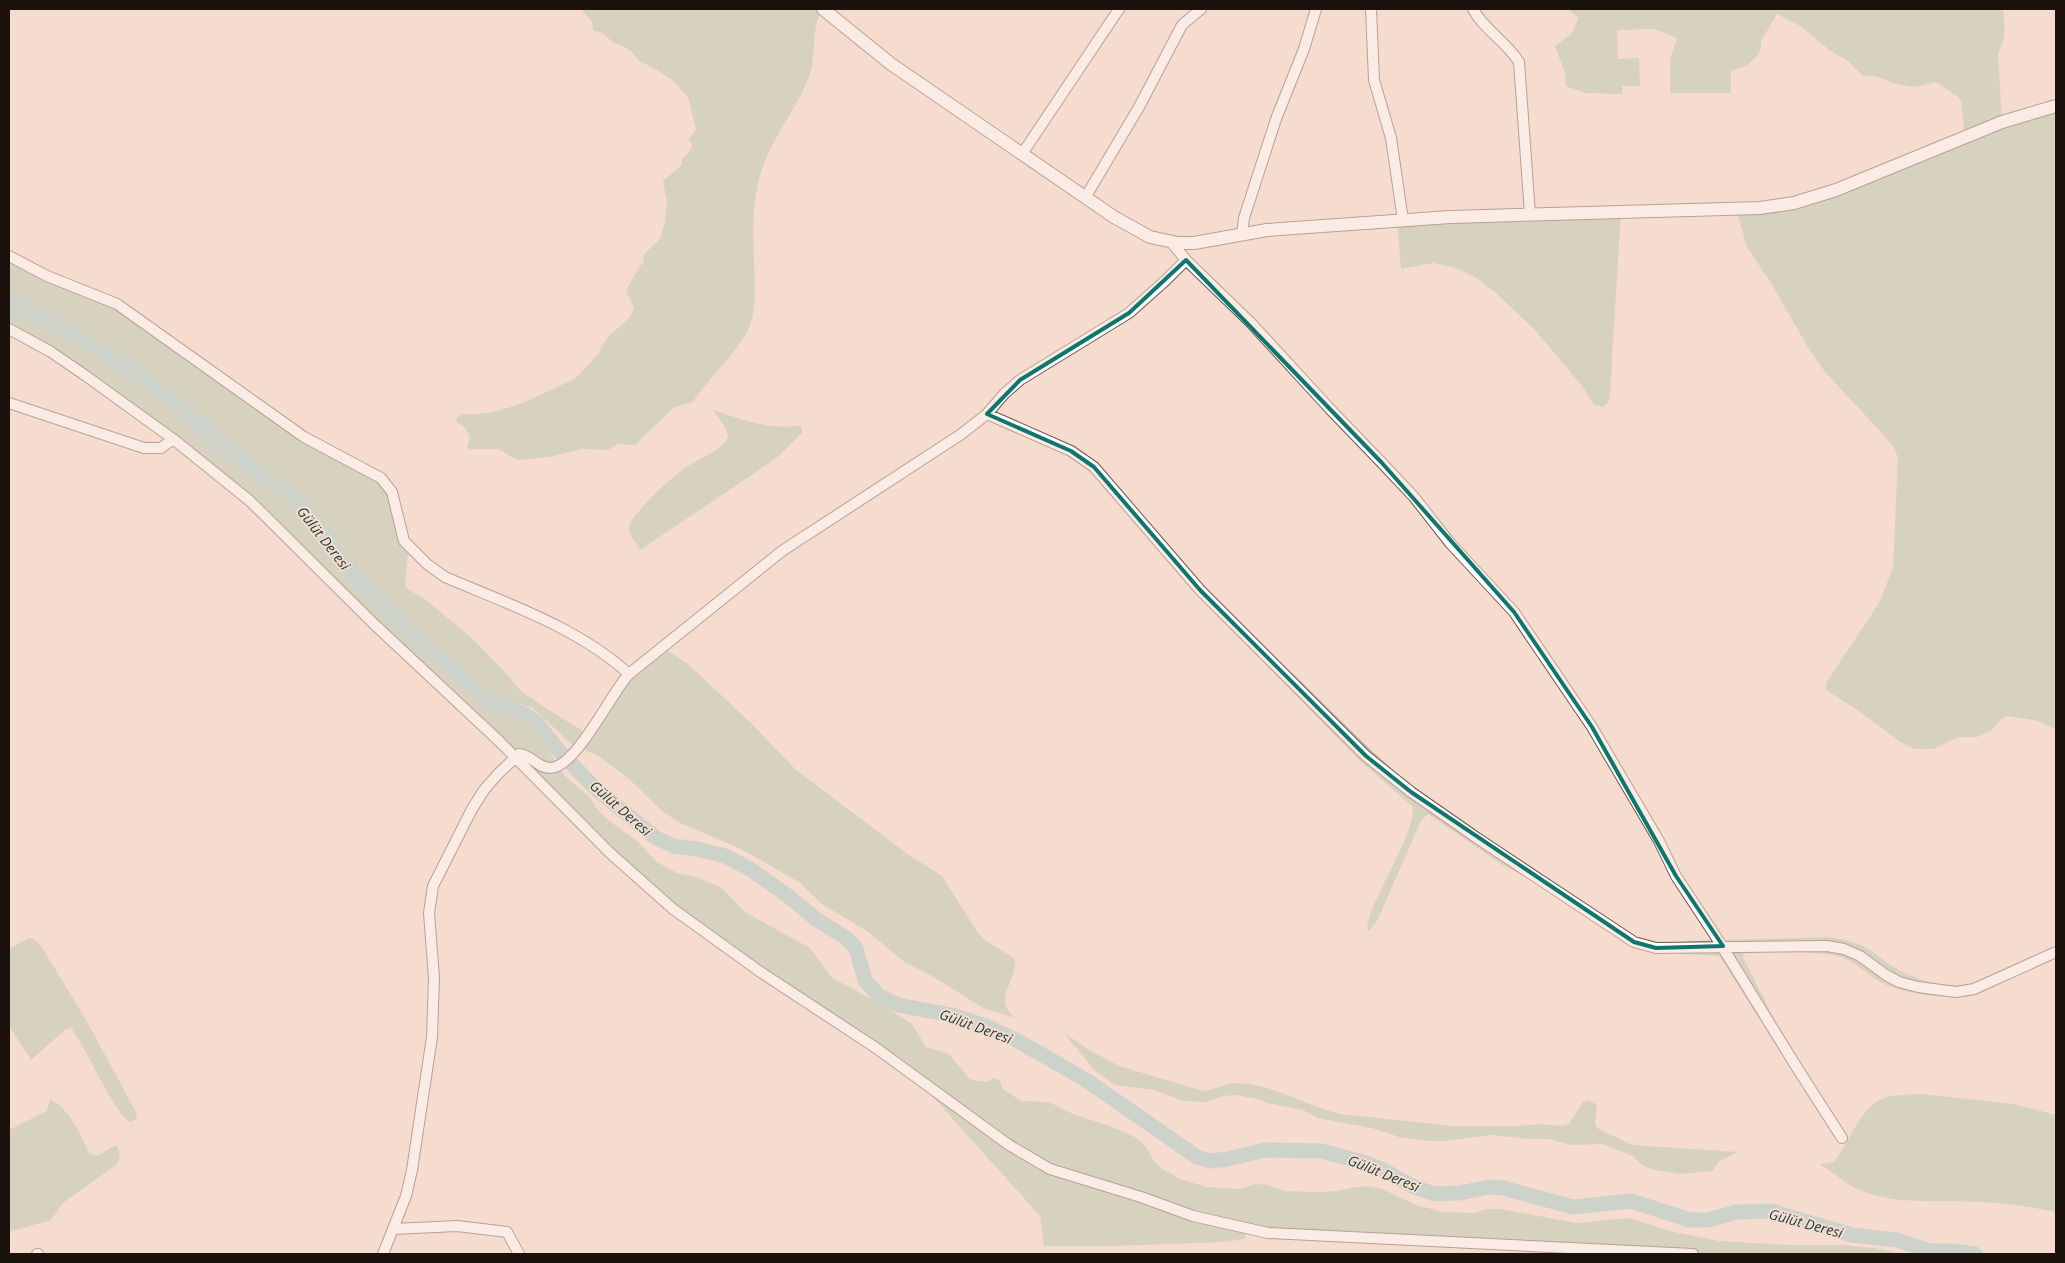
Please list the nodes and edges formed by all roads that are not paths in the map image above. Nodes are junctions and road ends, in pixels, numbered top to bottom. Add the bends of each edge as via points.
1 (823, 9) edge
2 (1119, 9) edge
3 (1201, 9) edge
4 (1316, 9) edge
5 (1371, 9) edge
6 (1473, 9) edge
7 (2056, 106) edge
8 (1022, 154) junction
9 (1085, 198) junction
10 (1530, 214) junction
11 (1402, 220) junction
12 (1242, 235) junction
13 (1171, 242) junction
14 (9, 256) edge
15 (1186, 260) junction
16 (9, 329) edge
17 (9, 403) edge
18 (987, 414) junction
19 (174, 440) junction
20 (629, 674) junction
21 (514, 757) junction
22 (1722, 946) junction
23 (2056, 952) edge
24 (1842, 1138) dead end
25 (393, 1229) junction
26 (383, 1254) edge
27 (519, 1254) edge
28 (1693, 1254) edge

1 - 8 street via 891,64
2 - 8 street
3 - 9 street via 1182,25 1139,107
4 - 12 street via 1276,119 1242,225
5 - 11 street via 1374,80 1391,138
6 - 10 street via 1519,62
7 - 10 street via 1984,130 1836,190 1779,206
8 - 9 street
9 - 13 street via 1134,230
10 - 11 street
11 - 12 street via 1267,230
12 - 13 street via 1194,243
13 - 15 street
14 - 20 street via 47,276 117,304 304,437 381,478 392,492 404,542 427,564 445,576 572,634
15 - 18 street via 1129,312 1020,380
15 - 22 street via 1251,323 1382,462 1514,612 1592,727 1676,876
16 - 19 street via 51,352
17 - 19 street via 144,448 161,448
18 - 20 street via 953,440 782,551
18 - 22 street via 1071,451 1094,467 1200,590 1366,756 1411,792 1634,942 1656,948
19 - 21 street via 250,501
20 - 21 street via 580,745 562,764 548,768 526,756 519,754
21 - 25 street via 484,790 472,809 433,886 429,913 434,980 432,1037 412,1170
21 - 28 street via 610,853 672,909 876,1048 1010,1145 1050,1168 1193,1216 1268,1233
22 - 23 street via 1807,945 1844,949 1899,982 1956,992 1974,989
22 - 24 street
25 - 26 street
25 - 27 street via 457,1226 507,1232

